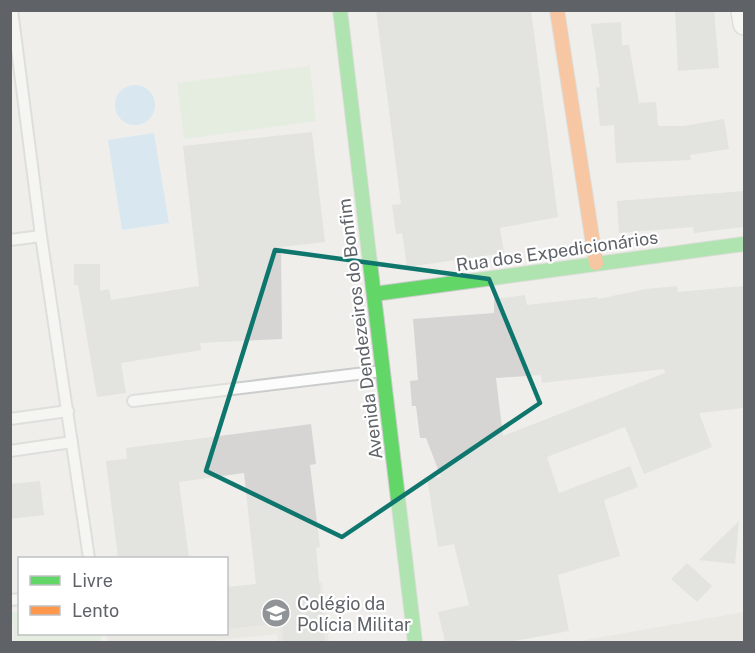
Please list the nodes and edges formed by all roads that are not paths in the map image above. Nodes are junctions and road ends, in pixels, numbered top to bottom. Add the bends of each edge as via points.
1 (12, 10) edge
2 (340, 10) edge
3 (557, 10) edge
4 (742, 10) edge
5 (744, 24) edge
6 (41, 236) junction
7 (10, 240) edge
8 (744, 244) edge
9 (596, 263) junction
10 (374, 294) junction
11 (383, 371) junction
12 (132, 401) dead end
13 (68, 411) junction
14 (10, 419) edge
15 (72, 442) junction
16 (10, 451) edge
17 (89, 557) edge
18 (415, 642) edge

1 - 6 lane
2 - 10 main road, Avenida Dendezeiros do Bonfim
3 - 9 main road
4 - 5 street
6 - 7 lane
6 - 13 lane
8 - 9 main road, Rua dos Expedicionários
9 - 10 main road, Rua dos Expedicionários
10 - 11 main road, Avenida Dendezeiros do Bonfim
11 - 12 lane
11 - 18 main road, Avenida Dendezeiros do Bonfim
13 - 14 lane
13 - 15 lane
15 - 16 lane
15 - 17 lane

